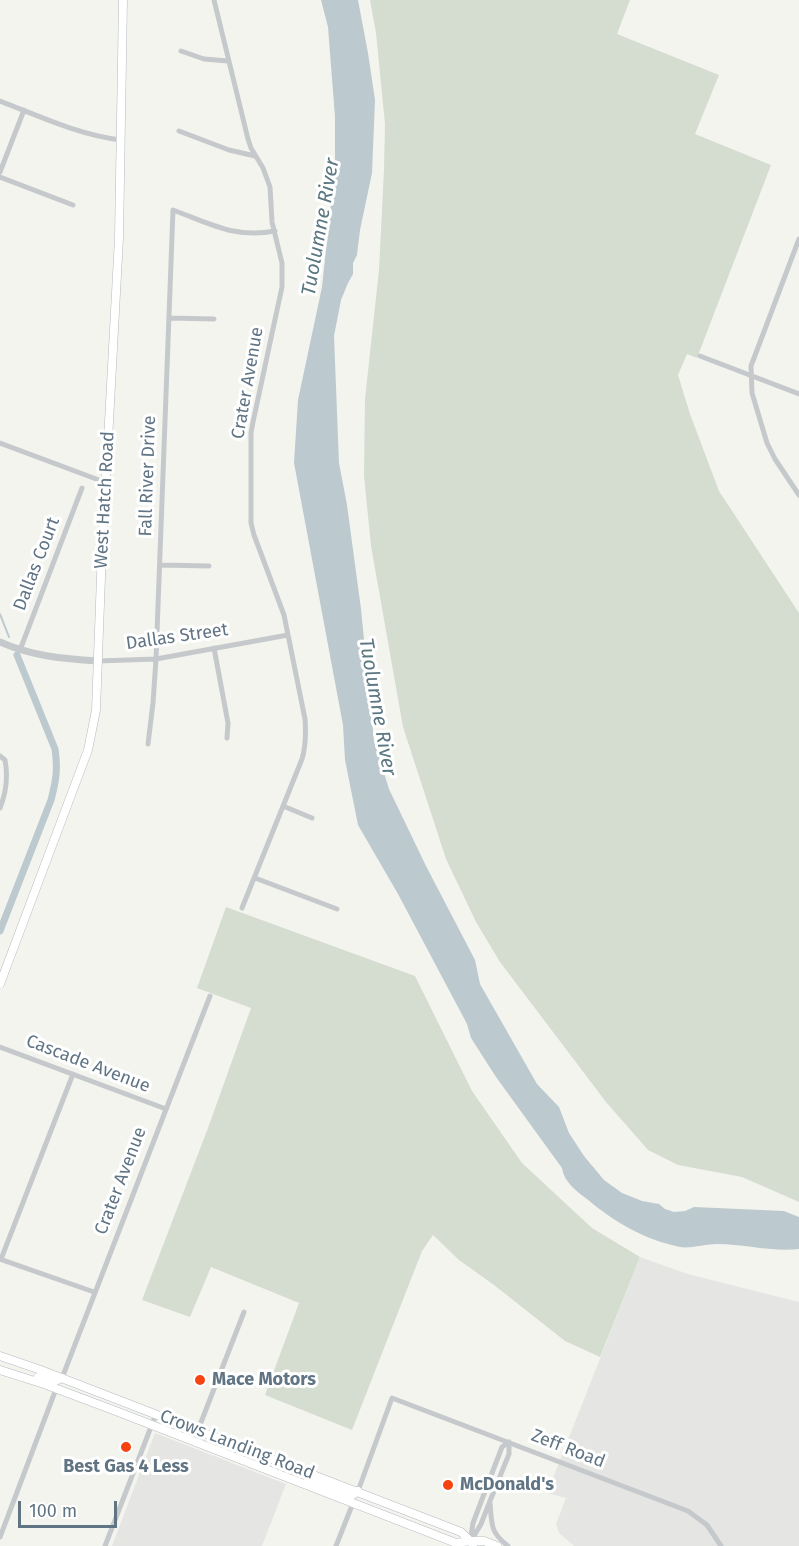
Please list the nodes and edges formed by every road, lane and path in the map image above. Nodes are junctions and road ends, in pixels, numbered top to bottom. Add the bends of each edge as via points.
1 (123, 0) edge
2 (214, 0) edge
3 (181, 51) dead end
4 (228, 61) junction
5 (0, 101) edge
6 (24, 110) junction
7 (179, 131) dead end
8 (121, 140) junction
9 (255, 156) junction
10 (0, 172) edge
11 (0, 177) edge
12 (73, 205) dead end
13 (275, 231) junction
14 (799, 239) edge
15 (169, 318) junction
16 (214, 319) dead end
17 (700, 356) dead end
18 (751, 375) junction
19 (799, 394) edge
20 (0, 443) edge
21 (107, 483) junction
22 (82, 488) dead end
23 (799, 495) edge
24 (160, 565) junction
25 (209, 566) dead end
26 (288, 635) junction
27 (0, 642) edge
28 (214, 648) junction
29 (20, 650) junction
30 (156, 659) junction
31 (98, 661) junction
32 (227, 738) dead end
33 (148, 744) dead end
34 (3, 758) edge
35 (283, 806) junction
36 (0, 808) edge
37 (312, 818) dead end
38 (255, 878) junction
39 (242, 908) dead end
40 (338, 909) dead end
41 (0, 984) edge
42 (210, 996) dead end
43 (0, 1047) edge
44 (73, 1074) junction
45 (166, 1109) junction
46 (1, 1259) edge
47 (94, 1292) junction
48 (244, 1312) dead end
49 (0, 1356) edge
50 (4, 1371) edge
51 (62, 1378) junction
52 (56, 1389) junction
53 (115, 1398) junction
54 (156, 1414) junction
55 (152, 1425) junction
56 (198, 1430) junction
57 (509, 1442) junction
58 (295, 1480) junction
59 (358, 1491) junction
60 (490, 1501) junction
61 (353, 1503) junction
62 (0, 1537) edge
63 (471, 1544) edge
64 (105, 1546) edge
65 (336, 1546) edge
66 (497, 1546) edge
67 (508, 1546) edge
68 (721, 1546) edge

1 - 8 main road, West Hatch Road
2 - 4 street, Crater Avenue
3 - 4 street via 204,59
4 - 9 street, Crater Avenue
5 - 6 street
6 - 8 street via 86,133
6 - 10 street
7 - 9 street
8 - 21 main road, West Hatch Road
9 - 13 street, Crater Avenue via 270,187
11 - 12 street
13 - 15 street, Fall River Drive via 231,231 173,210
13 - 26 street, Crater Avenue via 282,287 251,433 251,523
14 - 18 street
15 - 16 street
15 - 24 street, Fall River Drive
17 - 18 street
18 - 19 street
18 - 23 street via 752,393 767,443
20 - 21 street
21 - 31 main road, West Hatch Road
22 - 29 street, Dallas Court
24 - 25 street
24 - 30 street, Fall River Drive
26 - 28 street, Dallas Street
26 - 35 street, Crater Avenue via 306,730 305,750
27 - 29 street, Dallas Street
28 - 30 street, Dallas Street
28 - 32 street via 228,723
29 - 31 street, Dallas Street
30 - 31 street, Dallas Street
30 - 33 street, Fall River Drive
31 - 41 main road, West Hatch Road via 96,710 88,750
34 - 36 street via 7,772
35 - 37 street
35 - 38 street, Crater Avenue
38 - 39 street, Crater Avenue
38 - 40 street
42 - 45 street, Crater Avenue
43 - 44 street, Cascade Avenue
44 - 45 street, Cascade Avenue
44 - 46 street
45 - 47 street, Crater Avenue
46 - 47 street
47 - 51 street, Crater Avenue
48 - 56 street
49 - 51 main road, Crows Landing Road
50 - 51 main road via 55,1381
50 - 52 main road, Crows Landing Road
51 - 53 main road, Crows Landing Road
52 - 53 main road via 67,1386 101,1398
52 - 55 main road, Crows Landing Road
52 - 62 street
53 - 54 main road, Crows Landing Road
54 - 55 street
54 - 56 main road, Crows Landing Road
55 - 58 main road, Crows Landing Road
55 - 64 street
56 - 59 main road, Crows Landing Road
57 - 59 street, Zeff Road via 392,1398
57 - 60 street via 509,1454
57 - 63 street via 502,1447 473,1523
57 - 68 street, Zeff Road via 688,1511 707,1525
58 - 59 main road via 346,1494
58 - 61 main road, Crows Landing Road
59 - 63 main road, Crows Landing Road via 461,1532
60 - 63 street
60 - 67 street via 492,1526
61 - 63 main road, Crows Landing Road via 456,1542
61 - 65 street
63 - 66 main road, Crows Landing Road via 484,1541

